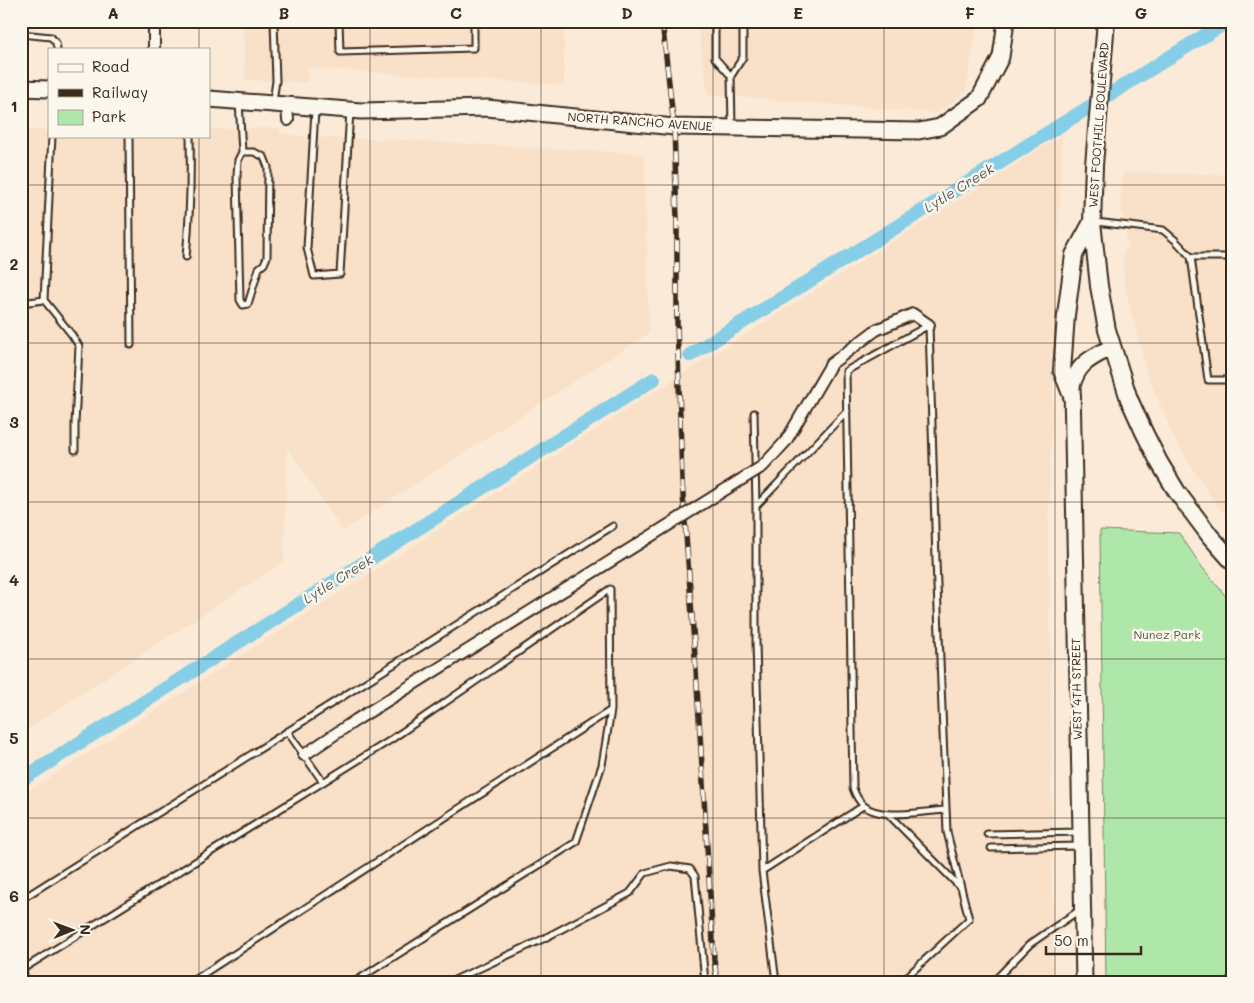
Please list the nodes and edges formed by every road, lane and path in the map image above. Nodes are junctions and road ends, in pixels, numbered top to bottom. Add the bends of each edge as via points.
1 (154, 21) edge
2 (274, 21) edge
3 (339, 21) edge
4 (474, 21) edge
5 (715, 21) edge
6 (743, 21) edge
7 (1006, 21) edge
8 (1106, 21) edge
9 (21, 34) edge
10 (57, 48) edge
11 (154, 48) edge
12 (731, 76) junction
13 (21, 88) edge
14 (48, 89) edge
15 (210, 99) edge
16 (239, 102) junction
17 (315, 107) junction
18 (283, 110) junction
19 (350, 110) junction
20 (732, 128) junction
21 (52, 138) edge
22 (129, 138) edge
23 (190, 138) edge
24 (242, 152) junction
25 (1092, 222) junction
26 (186, 257) dead end
27 (1191, 257) junction
28 (1233, 257) edge
29 (44, 300) junction
30 (21, 303) edge
31 (929, 324) junction
32 (131, 345) dead end
33 (1112, 347) junction
34 (1233, 380) edge
35 (1072, 396) junction
36 (847, 411) junction
37 (754, 412) dead end
38 (75, 450) dead end
39 (756, 506) junction
40 (613, 526) dead end
41 (1233, 562) edge
42 (611, 710) junction
43 (287, 731) junction
44 (304, 755) junction
45 (323, 782) junction
46 (863, 806) junction
47 (946, 810) junction
48 (888, 814) junction
49 (987, 834) dead end
50 (1080, 839) junction
51 (991, 848) dead end
52 (762, 871) junction
53 (21, 885) edge
54 (962, 889) junction
55 (22, 899) edge
56 (1082, 908) junction
57 (23, 969) junction
58 (24, 982) edge
59 (191, 982) edge
60 (354, 982) edge
61 (450, 982) edge
62 (705, 982) edge
63 (776, 982) edge
64 (901, 982) edge
65 (993, 982) edge
66 (1084, 982) edge

1 - 11 street
2 - 18 lane via 276,81
3 - 4 lane via 340,52 474,48
5 - 12 lane via 715,58
6 - 12 lane via 743,57
7 - 20 street, NORTH RANCHO AVENUE via 1001,57 978,100 940,127 920,131
8 - 25 main road, WEST FOOTHILL BOULEVARD
9 - 10 lane via 51,37
12 - 20 lane
13 - 14 street
15 - 16 street, NORTH RANCHO AVENUE
16 - 18 street, NORTH RANCHO AVENUE
16 - 24 lane
17 - 18 street, NORTH RANCHO AVENUE
17 - 19 street, NORTH RANCHO AVENUE
17 - 19 lane via 307,248 314,276 340,274
19 - 20 street, NORTH RANCHO AVENUE via 487,108 674,127
21 - 29 lane
22 - 32 lane
23 - 26 lane
24 - 24 lane via 237,176 240,300 243,305 248,304 259,268 267,258 268,167 264,157 254,152
25 - 27 lane via 1164,230
25 - 33 main road, WEST FOOTHILL BOULEVARD via 1099,286
25 - 35 main road via 1074,255 1067,307 1062,371
27 - 28 lane
27 - 34 lane via 1208,380
29 - 30 lane
29 - 38 lane via 79,346
31 - 36 lane via 846,371
31 - 44 street, bridge via 913,314 876,330 831,364 786,441 763,466
31 - 47 lane
33 - 35 street, WEST 4TH STREET via 1081,366 1075,375
33 - 41 main road, WEST FOOTHILL BOULEVARD via 1129,400 1159,462 1177,492
35 - 50 street, WEST 4TH STREET
36 - 39 lane
36 - 46 lane via 853,788
37 - 39 lane
39 - 52 lane
40 - 43 lane
42 - 45 lane via 610,589
42 - 59 lane
42 - 60 lane via 602,765 576,842
43 - 44 lane
43 - 55 lane
44 - 45 lane
45 - 57 lane
46 - 48 lane
46 - 52 lane
47 - 48 lane
47 - 54 lane via 947,832
48 - 54 lane
49 - 50 lane
50 - 51 lane
50 - 56 street, WEST 4TH STREET
52 - 63 lane
53 - 55 lane
54 - 64 lane via 969,919
55 - 57 lane
56 - 65 lane via 1030,944
56 - 66 street, WEST 4TH STREET
57 - 58 lane
61 - 62 lane via 543,939 630,893 644,873 671,866 690,869 696,876

